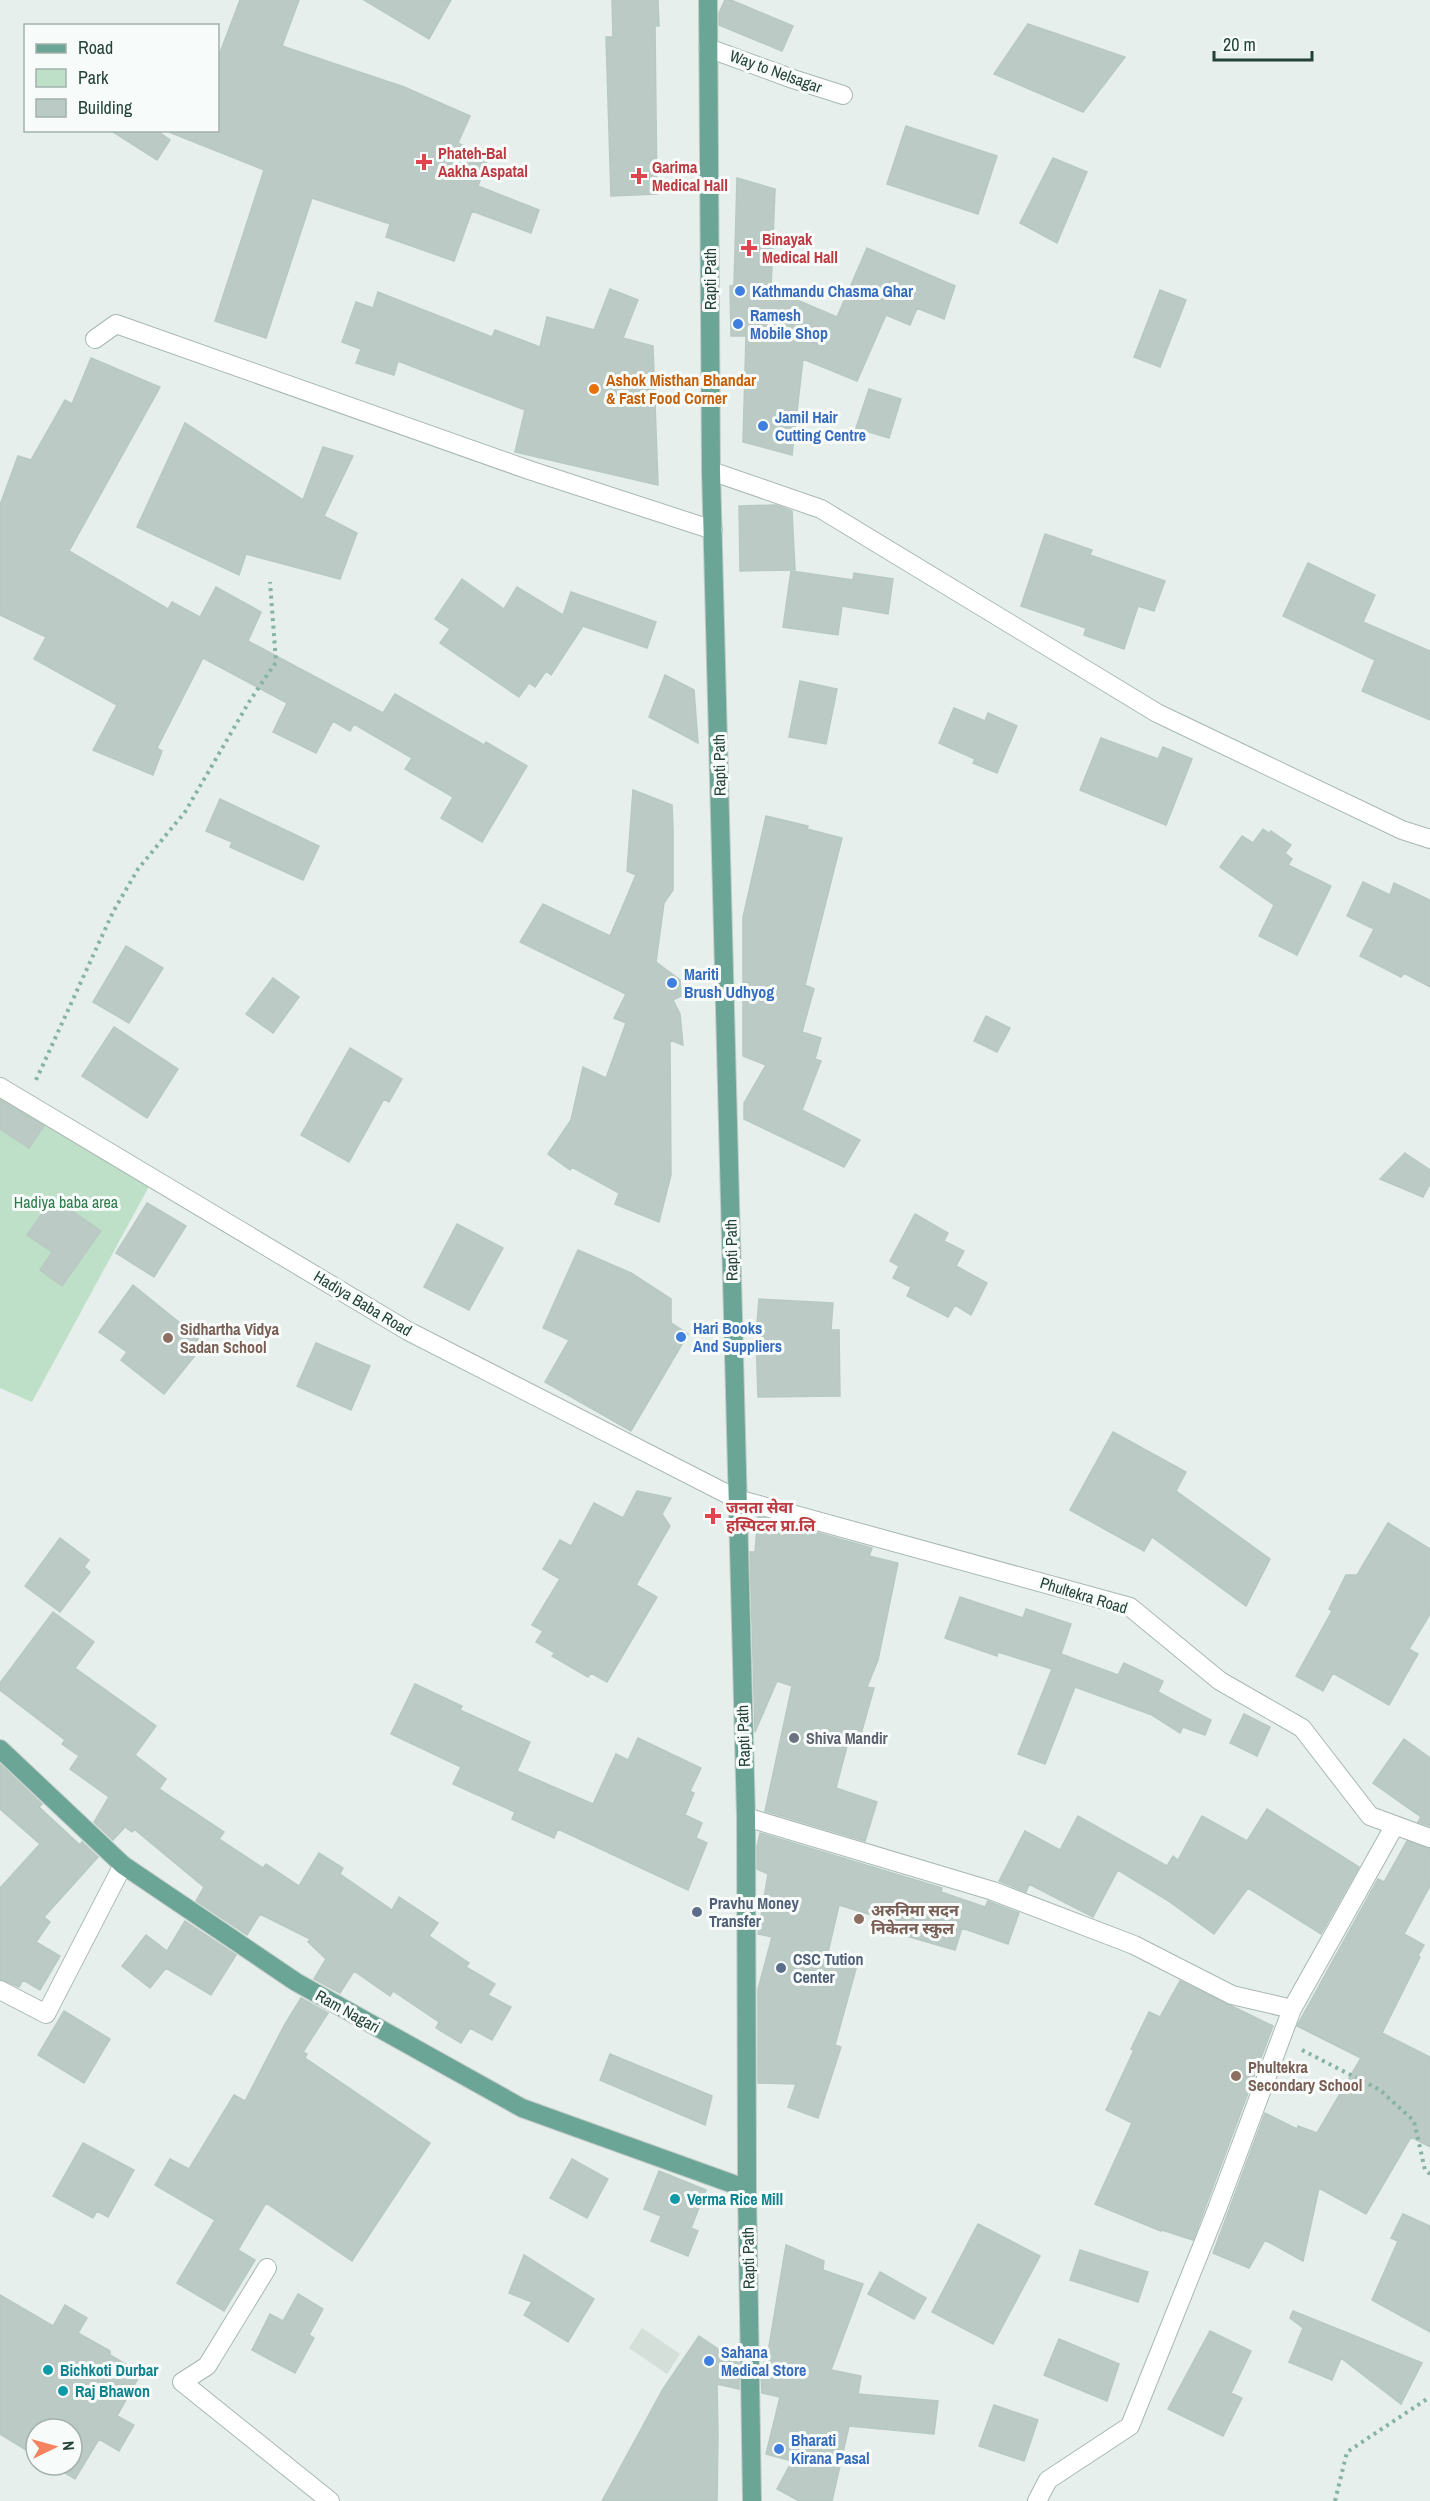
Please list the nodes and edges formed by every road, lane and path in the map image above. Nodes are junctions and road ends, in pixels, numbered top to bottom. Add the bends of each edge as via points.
1 (708, 0) edge
2 (708, 48) junction
3 (843, 95) dead end
4 (95, 339) dead end
5 (711, 471) junction
6 (713, 530) junction
7 (270, 582) dead end
8 (1430, 839) edge
9 (0, 1087) edge
10 (26, 1102) junction
11 (737, 1499) junction
12 (0, 1749) edge
13 (746, 1817) junction
14 (1395, 1825) junction
15 (1430, 1838) edge
16 (123, 1865) junction
17 (0, 1990) edge
18 (1292, 2009) junction
19 (1280, 2039) junction
20 (1430, 2174) edge
21 (747, 2189) junction
22 (267, 2268) dead end
23 (1430, 2397) edge
24 (330, 2501) edge
25 (752, 2501) edge
26 (1037, 2501) edge
27 (1335, 2501) edge

1 - 2 main road, Rapti Path
2 - 3 street, Way to Nelsagar
2 - 5 main road, Rapti Path
4 - 6 street via 116,324 529,470
5 - 6 main road, Rapti Path
5 - 8 street via 821,509 1157,713 1402,830
6 - 11 main road, Rapti Path
7 - 10 path via 276,662 185,812 138,869 123,895
9 - 10 street, Hadiya Baba Road
10 - 11 street, Hadiya Baba Road via 408,1331
11 - 13 main road, Rapti Path
11 - 14 street, Phultekra Road via 1130,1607 1220,1681 1302,1728 1370,1816
12 - 16 main road, Ram Nagari
13 - 18 street via 993,1891 1134,1945 1232,1995
13 - 21 main road, Rapti Path
14 - 15 street, Phultekra Road
14 - 18 street
16 - 17 street via 46,2014
16 - 21 main road, Ram Nagari via 296,1982 522,2108
18 - 19 street
19 - 20 path via 1380,2090 1414,2121 1425,2170
19 - 26 street via 1130,2426 1048,2480
21 - 25 main road, Rapti Path
22 - 24 street via 207,2366 182,2382
23 - 27 path via 1347,2452

